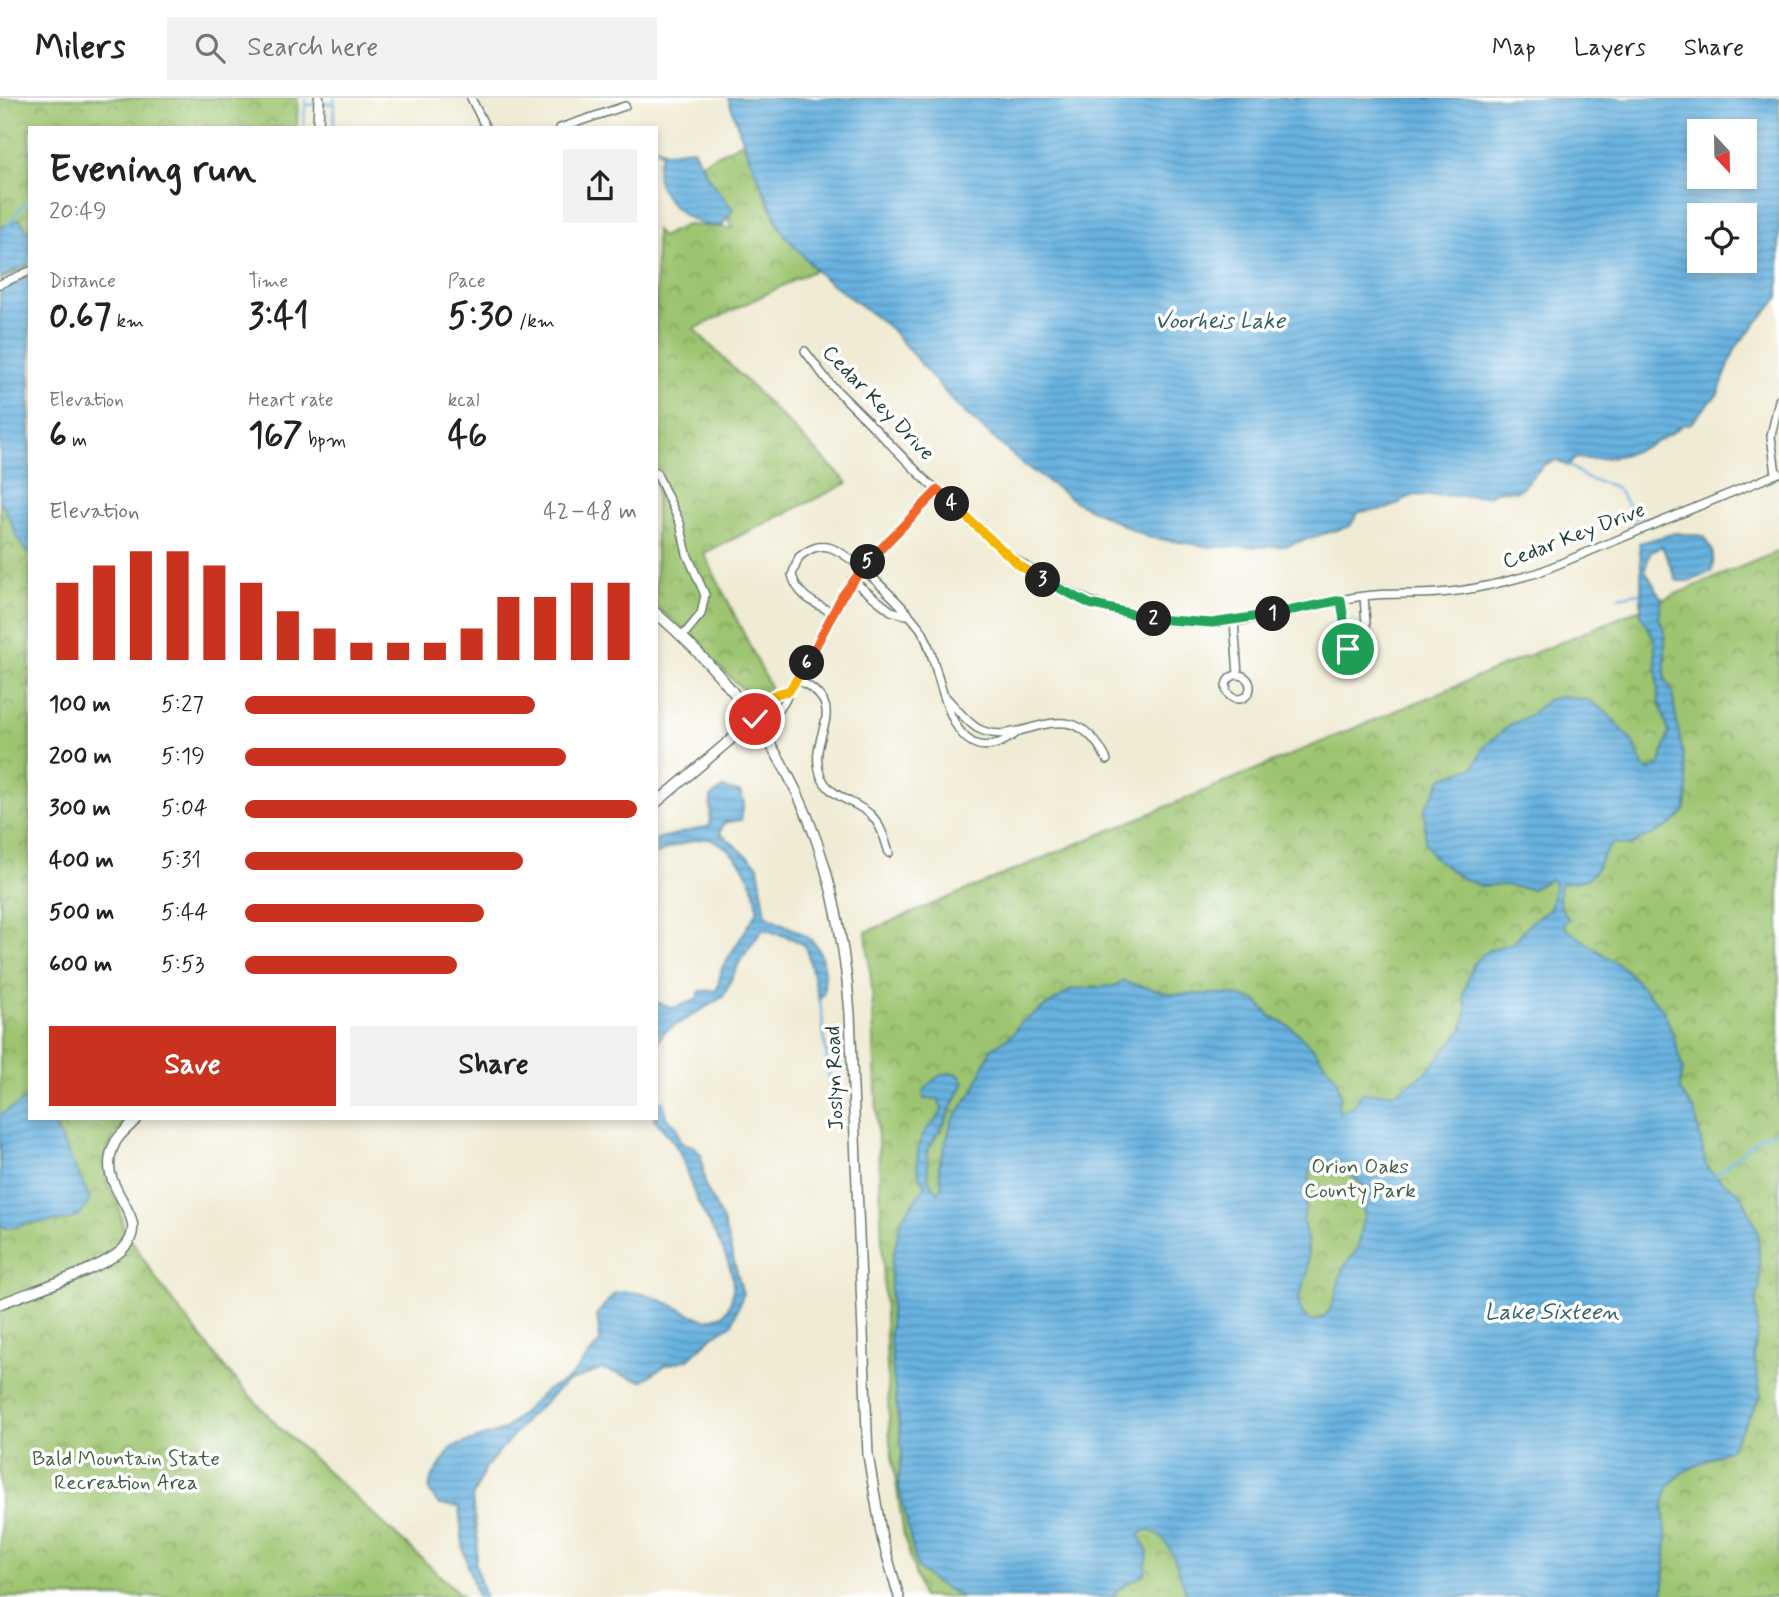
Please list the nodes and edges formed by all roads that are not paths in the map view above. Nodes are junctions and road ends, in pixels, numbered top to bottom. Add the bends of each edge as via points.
1 (319, 98) edge
2 (471, 98) edge
3 (625, 106) dead end
4 (318, 126) edge
5 (485, 126) edge
6 (565, 126) edge
7 (28, 272) edge
8 (0, 284) edge
9 (805, 351) dead end
10 (1779, 400) edge
11 (1778, 473) edge
12 (658, 476) edge
13 (938, 490) junction
14 (861, 569) junction
15 (852, 579) junction
16 (1364, 596) junction
17 (1341, 600) junction
18 (833, 613) junction
19 (658, 615) edge
20 (906, 615) junction
21 (1234, 621) junction
22 (682, 637) junction
23 (1238, 675) dead end
24 (798, 680) junction
25 (789, 691) junction
26 (943, 695) junction
27 (755, 719) junction
28 (1018, 732) junction
29 (1107, 760) dead end
30 (658, 801) edge
31 (889, 853) dead end
32 (136, 1120) edge
33 (0, 1304) edge
34 (899, 1597) edge

1 - 4 street
2 - 5 street
3 - 6 street
7 - 8 street
9 - 13 street, Cedar Key Drive via 830,384
10 - 11 street via 1771,436
11 - 16 street, Cedar Key Drive via 1536,573 1460,590
12 - 22 street via 705,595 701,614
13 - 14 street
13 - 21 street, Cedar Key Drive via 1019,565 1090,604 1147,619
14 - 15 street
14 - 18 street via 830,548 809,550 799,557 792,575 798,590
14 - 20 street via 901,604
15 - 18 street
15 - 20 street via 891,611
16 - 17 street, Cedar Key Drive
16 - 17 street via 1367,639 1364,649 1356,653 1344,639
17 - 21 street, Cedar Key Drive
18 - 24 street
19 - 22 street, Joslyn Road
20 - 26 street via 920,629
21 - 23 street
22 - 27 street, Joslyn Road
24 - 25 street
24 - 31 street via 824,698 828,710 819,750 821,777 840,798 875,820
25 - 27 street via 776,692 761,704
25 - 27 street via 786,705 771,716
26 - 28 street via 978,729
26 - 28 street via 950,717 970,741 994,745
27 - 30 street
27 - 34 street, Joslyn Road via 809,818 831,883 844,943 868,1455 882,1538
28 - 29 street via 1053,722 1067,723 1084,730
32 - 33 street via 117,1138 108,1173 134,1225 131,1238 115,1255

